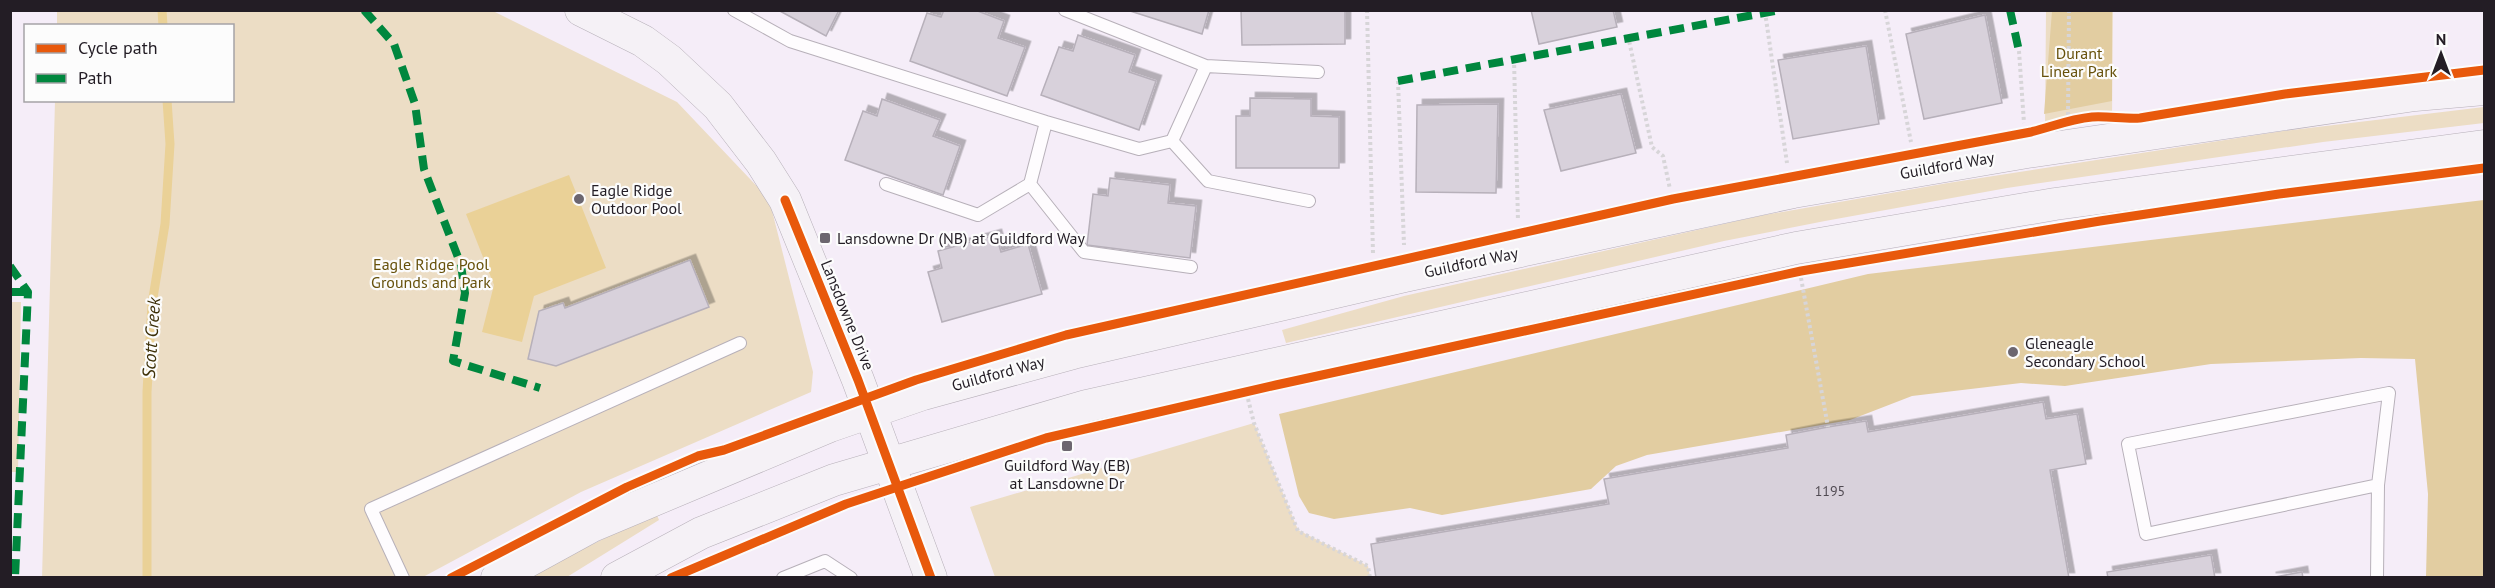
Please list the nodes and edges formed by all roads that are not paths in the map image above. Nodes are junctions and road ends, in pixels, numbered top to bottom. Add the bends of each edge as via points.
1 (581, 10) edge
2 (734, 10) edge
3 (1065, 10) edge
4 (1206, 66) junction
5 (1318, 72) dead end
6 (2484, 89) edge
7 (1046, 122) junction
8 (1172, 141) junction
9 (2484, 146) edge
10 (886, 184) dead end
11 (1030, 184) junction
12 (1309, 201) dead end
13 (1191, 267) dead end
14 (740, 343) dead end
15 (870, 412) junction
16 (888, 464) junction
17 (2378, 485) junction
18 (403, 578) edge
19 (497, 578) edge
20 (617, 578) edge
21 (783, 578) edge
22 (851, 578) edge
23 (931, 578) edge
24 (2377, 578) edge

1 - 15 main road, Lansdowne Drive via 643,41 669,60 718,106 761,162 785,200
2 - 7 lane via 790,41
3 - 4 lane
4 - 5 lane
4 - 8 lane
6 - 15 main road, Guildford Way via 2415,95 2027,152 1793,192 1073,353
7 - 8 lane via 1139,149
7 - 11 lane
8 - 12 lane via 1208,181
9 - 16 main road via 2055,204 1796,248 1086,406
10 - 11 lane via 978,215
11 - 13 lane via 1084,252
14 - 18 lane via 371,509
15 - 16 main road, Lansdowne Drive
15 - 19 main road, Guildford Way via 592,526
16 - 20 main road via 834,480 701,533
16 - 23 main road, Lansdowne Drive
17 - 17 lane via 2389,393 2128,444 2146,534
17 - 24 lane
21 - 22 lane via 825,561

